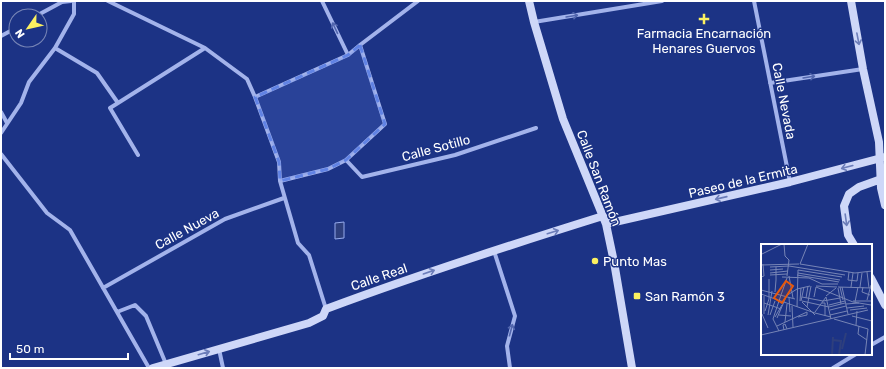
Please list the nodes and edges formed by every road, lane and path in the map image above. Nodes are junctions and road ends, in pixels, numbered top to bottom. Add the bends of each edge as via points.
1 (62, 1) edge
2 (72, 1) edge
3 (108, 1) edge
4 (322, 1) edge
5 (418, 1) edge
6 (529, 1) edge
7 (662, 1) edge
8 (754, 1) edge
9 (851, 1) edge
10 (48, 9) edge
11 (534, 22) junction
12 (360, 45) junction
13 (55, 48) junction
14 (205, 48) junction
15 (348, 55) junction
16 (863, 69) junction
17 (770, 83) junction
18 (255, 97) junction
19 (118, 103) junction
20 (1, 112) edge
21 (7, 123) junction
22 (536, 128) dead end
23 (1, 132) edge
24 (1, 154) edge
25 (138, 156) dead end
26 (882, 158) edge
27 (346, 160) junction
28 (883, 179) edge
29 (280, 181) junction
30 (790, 182) junction
31 (284, 198) junction
32 (885, 206) edge
33 (604, 220) junction
34 (853, 244) edge
35 (494, 250) junction
36 (872, 280) edge
37 (103, 288) junction
38 (885, 305) edge
39 (326, 309) junction
40 (117, 312) junction
41 (885, 337) edge
42 (872, 344) edge
43 (219, 348) junction
44 (854, 355) edge
45 (166, 364) junction
46 (149, 368) edge
47 (153, 368) edge
48 (223, 368) edge
49 (510, 368) edge
50 (632, 368) edge
51 (833, 368) edge

1 - 2 street
1 - 10 street
2 - 13 street via 74,14
3 - 14 street
15 -> 4 street
5 - 12 street
6 - 11 street, Calle San Ramón
11 -> 7 street
8 - 17 street, Calle Nevada
9 -> 16 street
11 - 33 street, Calle San Ramón via 563,119
12 - 15 street
12 - 27 street via 385,124
13 - 19 street via 97,73
13 - 21 street via 29,82 21,103
14 - 18 street via 247,79
14 - 19 street
15 - 18 street
17 -> 16 street
16 - 26 street
17 - 30 street, Calle Nevada
18 - 29 street via 278,162
19 - 25 street via 110,108
20 - 21 street
21 - 23 street
22 - 27 street, Calle Sotillo via 455,155 362,178
24 - 37 street via 47,213 70,230
26 - 28 street
26 -> 30 street, Paseo de la Ermita
27 - 29 street via 328,169
28 - 32 street
28 -> 34 street via 849,194 844,206 848,235
29 - 31 street
30 -> 33 street, Paseo de la Ermita
31 - 37 street, Calle Nueva via 225,219
31 - 39 street via 298,243 309,254
35 -> 33 street, Calle Real
33 - 50 street, Calle San Ramón
39 -> 35 street, Calle Real
49 -> 35 street via 507,346 515,316
36 - 38 street
37 - 40 street
39 - 43 street, Calle Real via 323,316 309,323
40 - 45 street via 135,305 146,316
40 - 46 street
41 - 42 street
45 -> 43 street, Calle Real
43 - 48 street
44 - 51 street
45 - 47 street, Calle Real

